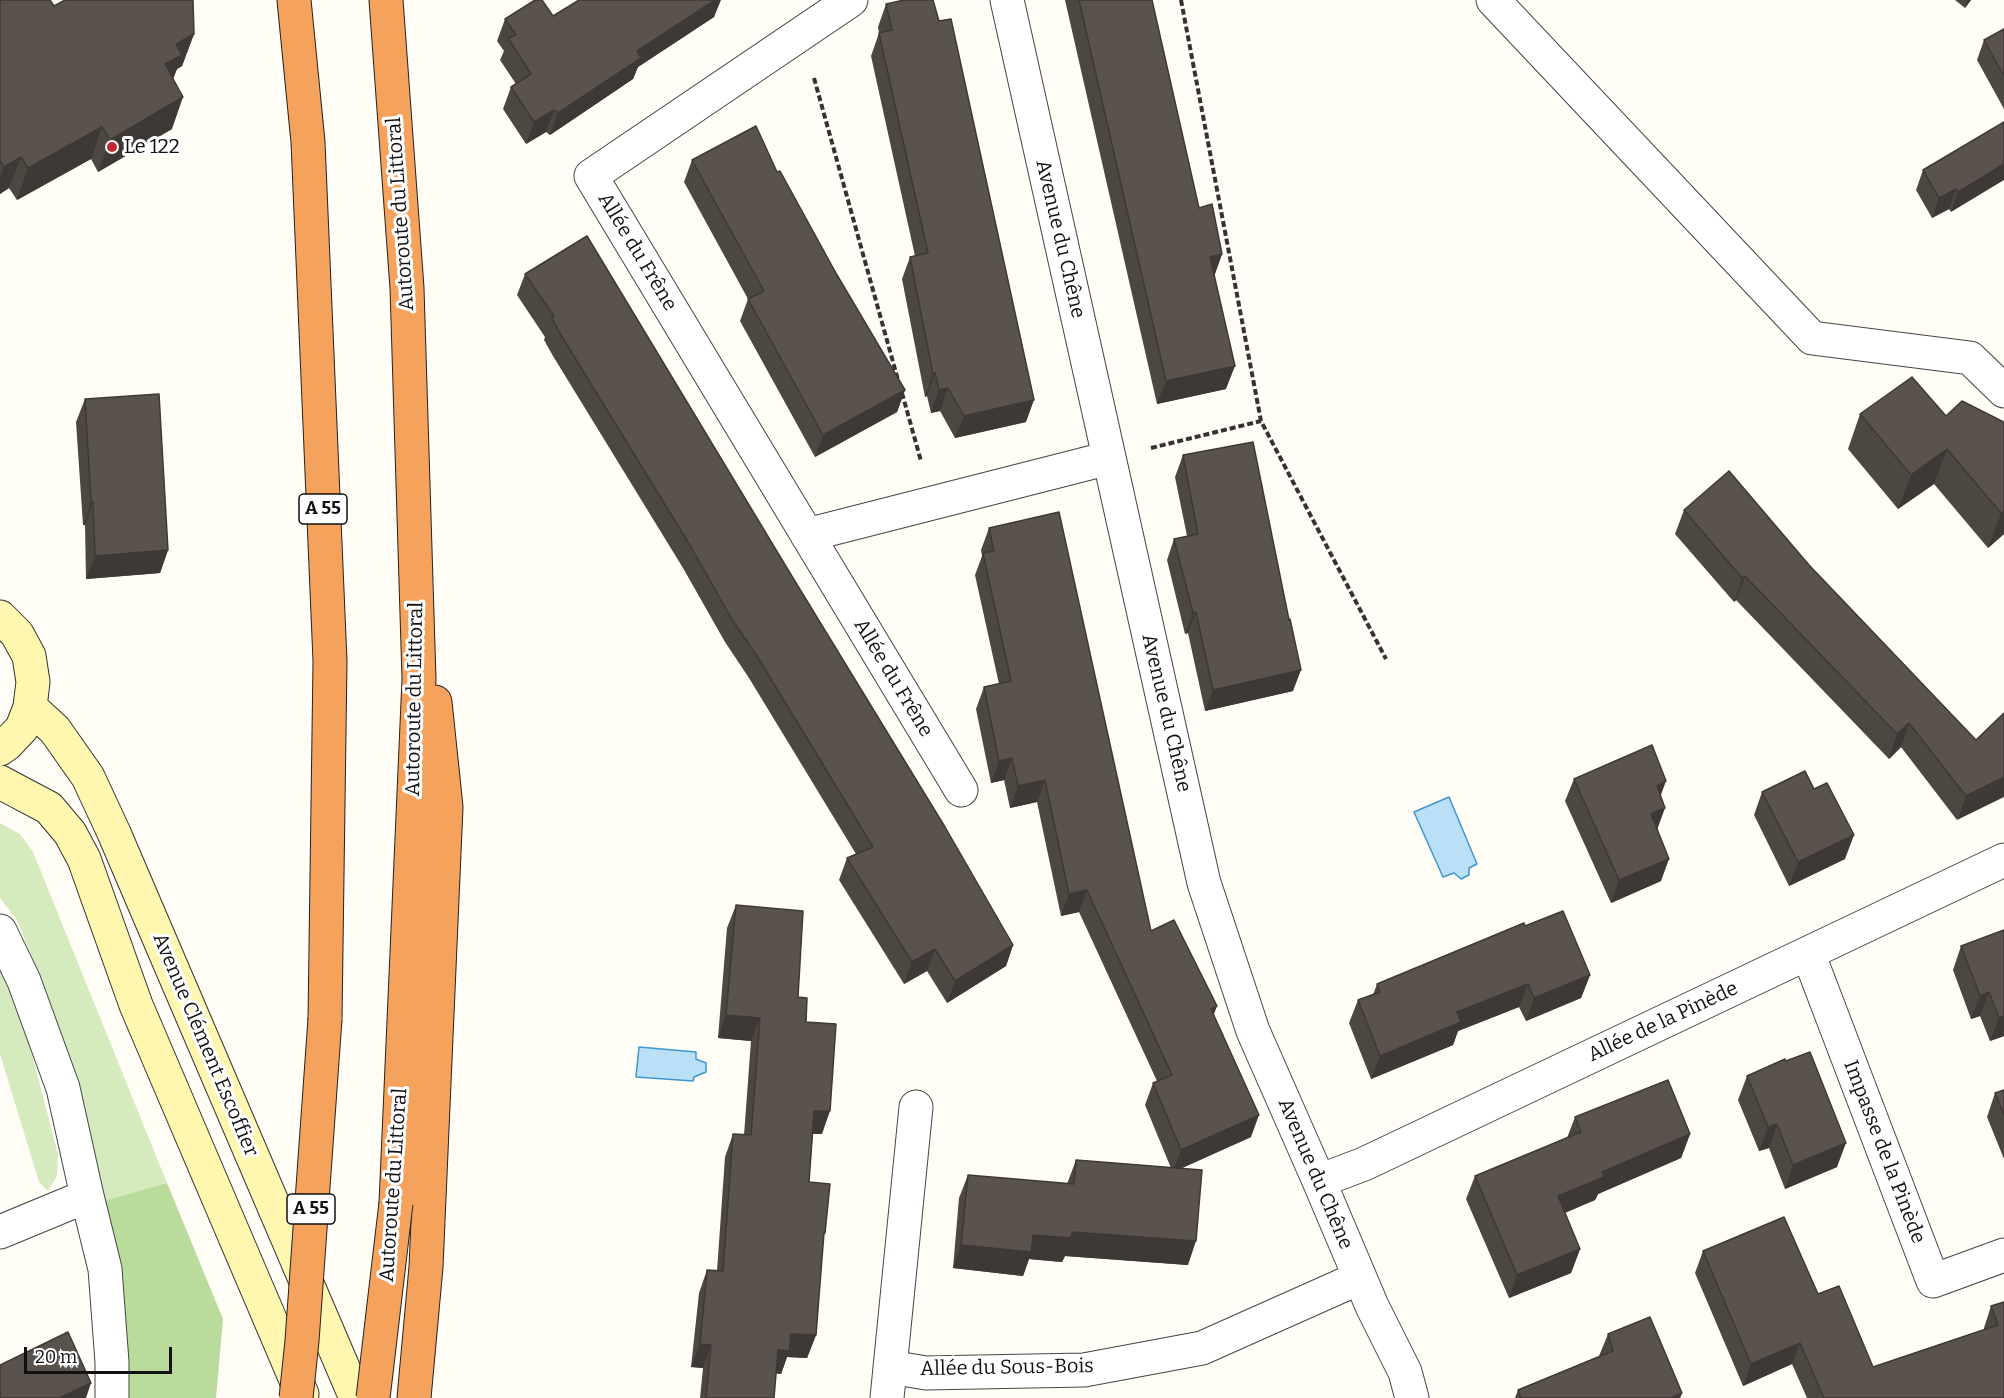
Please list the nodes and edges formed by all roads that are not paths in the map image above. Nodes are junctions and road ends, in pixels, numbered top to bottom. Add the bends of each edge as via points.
1 (294, 0) edge
2 (386, 0) edge
3 (851, 0) edge
4 (1007, 0) edge
5 (1493, 0) edge
6 (2004, 391) edge
7 (1109, 458) junction
8 (413, 485) junction
9 (807, 535) junction
10 (0, 617) edge
11 (30, 707) junction
12 (0, 749) edge
13 (0, 782) edge
14 (961, 790) dead end
15 (2004, 860) edge
16 (0, 931) edge
17 (1808, 953) junction
18 (916, 1107) dead end
19 (1319, 1180) junction
20 (87, 1196) junction
21 (0, 1232) edge
22 (2004, 1255) edge
23 (1359, 1278) junction
24 (889, 1382) edge
25 (112, 1398) edge
26 (296, 1398) edge
27 (304, 1398) edge
28 (356, 1398) edge
29 (373, 1398) edge
30 (414, 1398) edge
31 (1412, 1398) edge

1 - 26 highway, A 55, bridge via 308,142 330,661 325,1019
2 - 8 highway, Autoroute du Littoral via 407,288
3 - 9 street, Allée du Frêne via 591,176
4 - 7 street, Avenue du Chêne
5 - 6 street via 1812,338 1970,358
7 - 9 street
7 - 19 street, Avenue du Chêne via 1204,883 1253,1031
8 - 29 highway, Autoroute du Littoral, bridge via 419,679 396,1203
8 - 30 highway via 446,807 426,1267
9 - 14 street, Allée du Frêne
10 - 11 main road via 17,634 30,657
11 - 12 main road via 22,728
11 - 28 main road, Avenue Clément Escoffier via 55,730 88,777 110,823
13 - 27 main road via 49,808 70,833 84,859 136,1005
15 - 17 street, Allée de la Pinède
16 - 20 street via 24,981 63,1088
17 - 19 street, Allée de la Pinède via 1365,1164
17 - 22 street, Impasse de la Pinède via 1933,1281
18 - 24 street, Allée du Sous-Bois
19 - 23 street, Avenue du Chêne
20 - 21 street
20 - 25 street via 105,1269
23 - 24 street, Allée du Sous-Bois via 1202,1348 1084,1370 926,1373
23 - 31 street, Avenue du Chêne via 1405,1372

